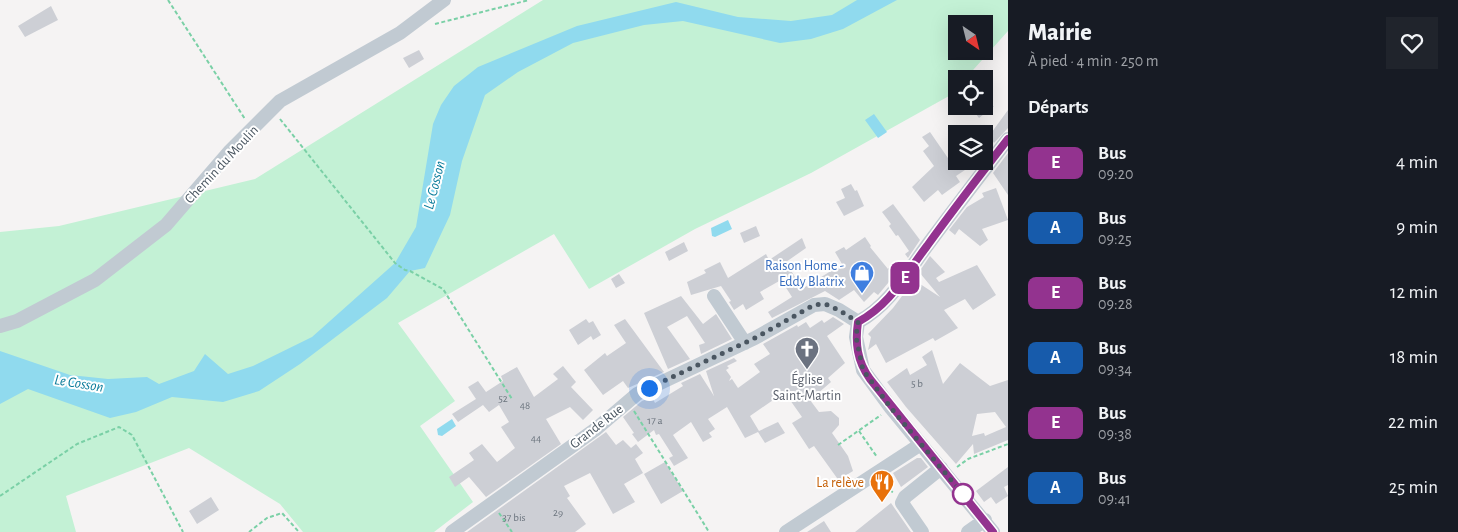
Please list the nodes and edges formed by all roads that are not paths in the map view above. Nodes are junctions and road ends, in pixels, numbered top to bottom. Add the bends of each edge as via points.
1 (444, 0) edge
2 (1008, 139) edge
3 (714, 296) dead end
4 (858, 322) junction
5 (0, 326) edge
6 (745, 343) junction
7 (921, 444) junction
8 (944, 471) junction
9 (989, 526) edge
10 (452, 532) edge
11 (786, 532) edge
12 (922, 532) edge
13 (968, 532) edge

1 - 5 street, Chemin du Moulin via 400,33 280,101 229,152 166,225 95,280 17,321
2 - 4 street via 896,290 876,312
3 - 6 street
4 - 6 street, Grande Rue via 825,304 814,305
4 - 7 street via 857,349 863,370
6 - 10 street, Grande Rue via 637,394 596,429
7 - 8 street
7 - 11 street
8 - 9 street
8 - 12 street via 905,496 902,503
9 - 13 street

